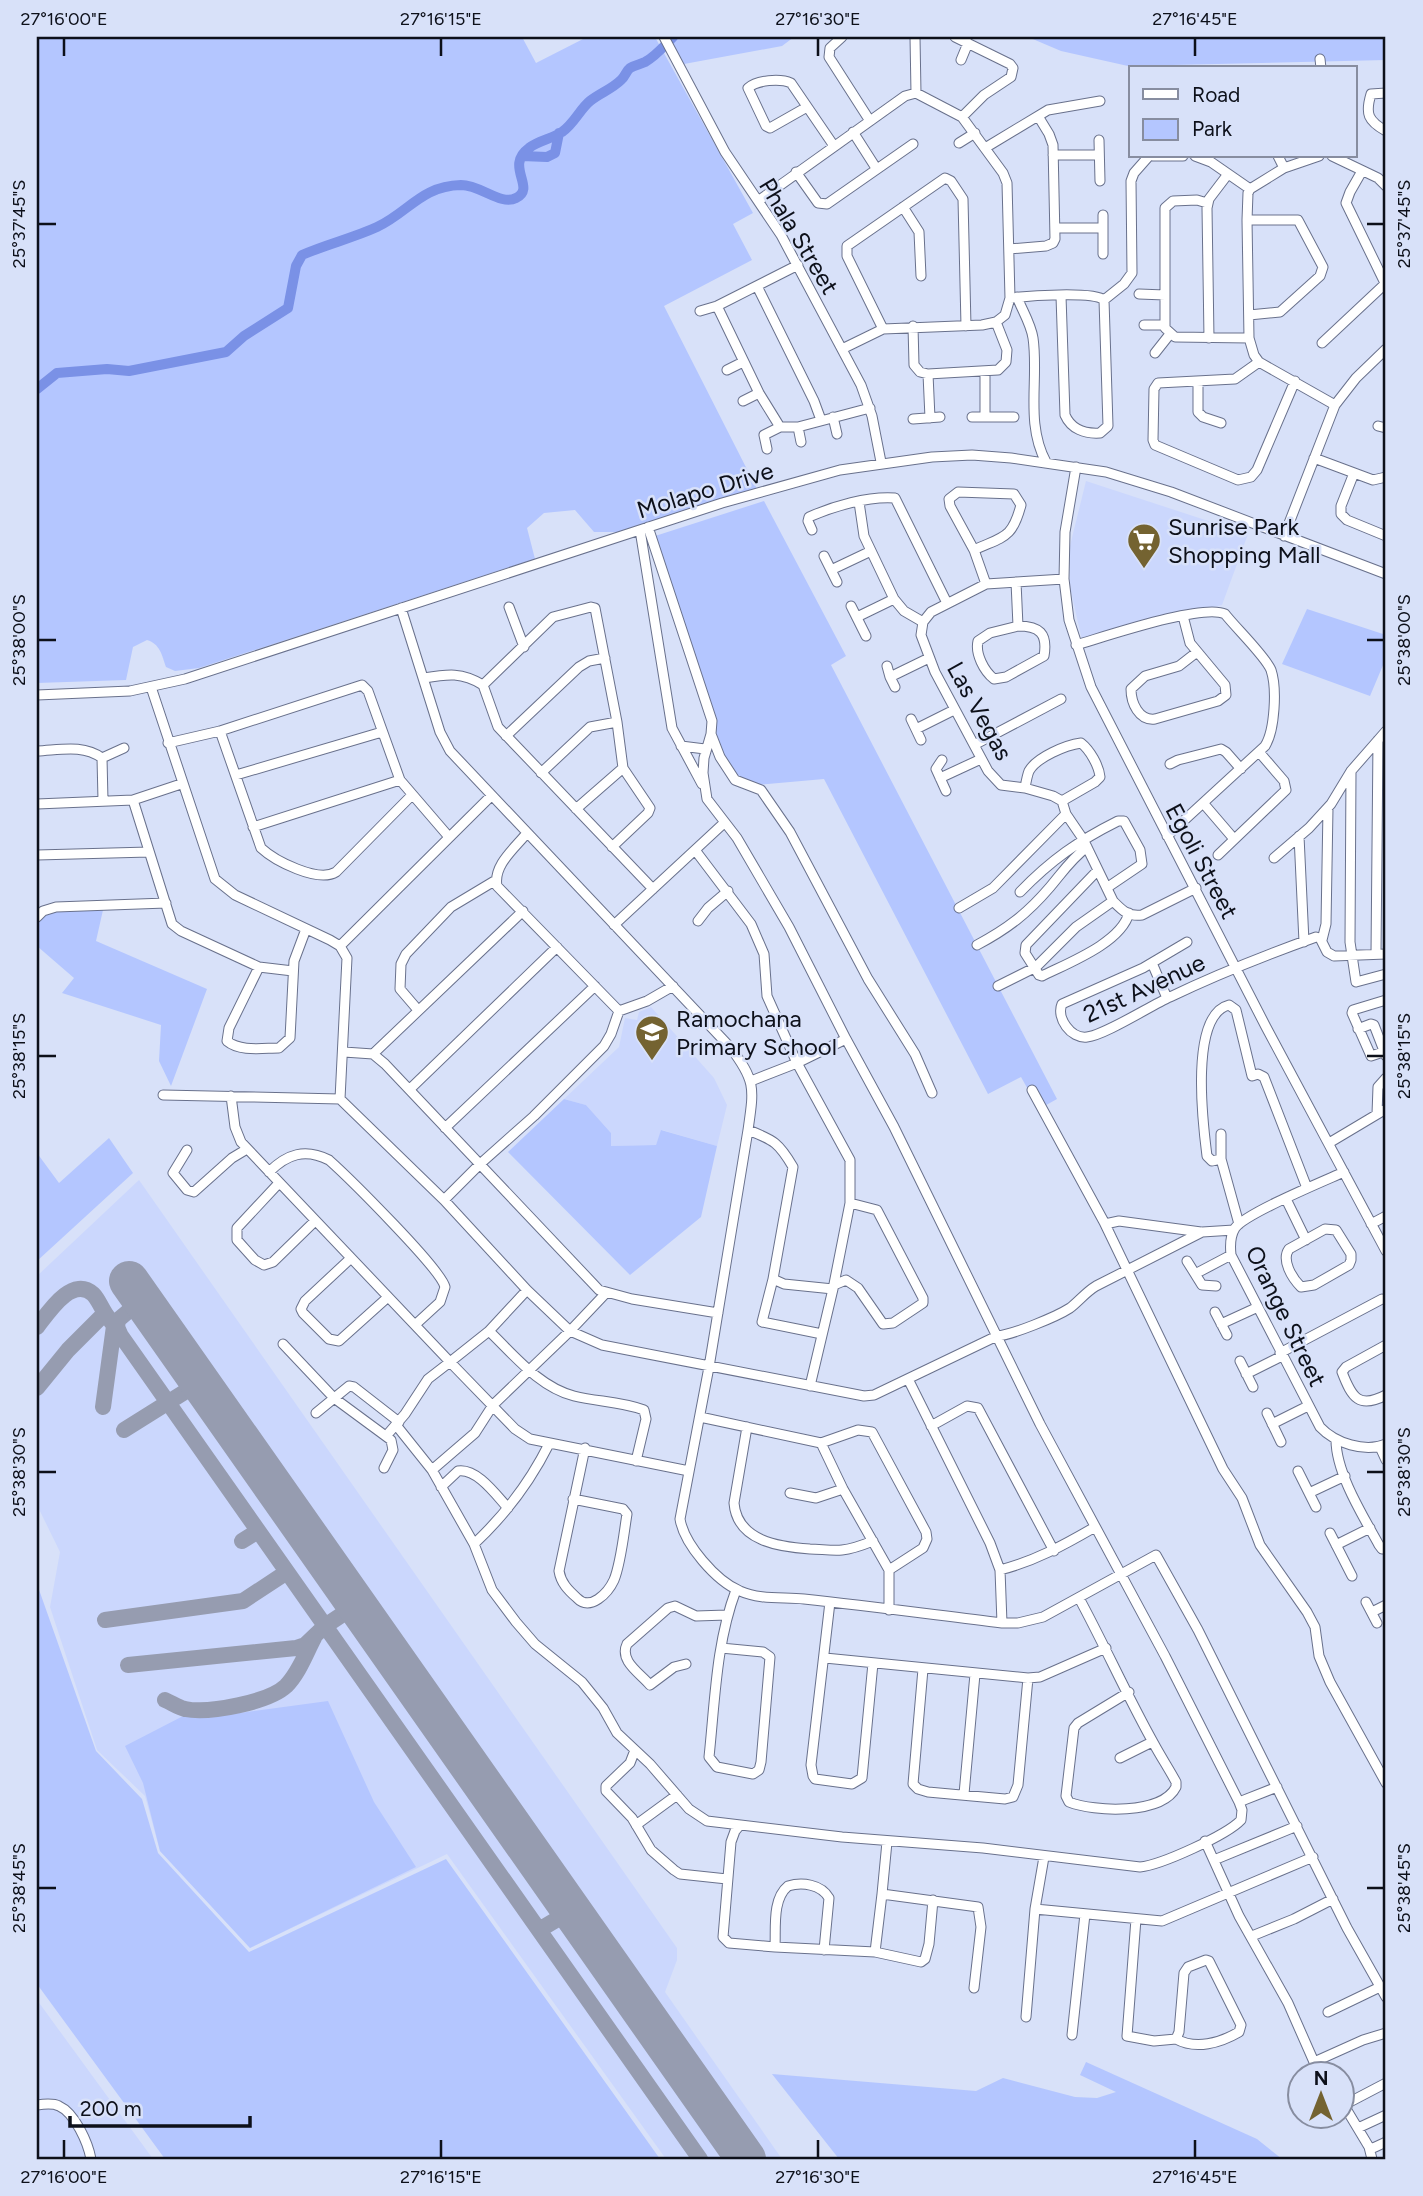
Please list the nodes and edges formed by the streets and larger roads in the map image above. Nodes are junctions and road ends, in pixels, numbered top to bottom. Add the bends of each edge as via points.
1 (664, 37) edge
2 (842, 37) edge
3 (915, 37) edge
4 (955, 37) edge
5 (968, 43) junction
6 (961, 60) dead end
7 (916, 93) junction
8 (1386, 93) edge
9 (1100, 101) dead end
10 (807, 107) junction
11 (1038, 116) junction
12 (962, 117) junction
13 (870, 121) junction
14 (1386, 131) edge
15 (853, 132) junction
16 (975, 133) junction
17 (1099, 140) dead end
18 (960, 143) dead end
19 (913, 144) dead end
20 (834, 146) junction
21 (985, 148) junction
22 (1054, 155) junction
23 (1099, 155) junction
24 (1149, 158) edge
25 (1200, 158) edge
26 (1279, 158) edge
27 (1313, 158) edge
28 (1336, 158) edge
29 (876, 168) junction
30 (1284, 168) junction
31 (1362, 171) junction
32 (796, 172) junction
33 (1228, 174) junction
34 (1100, 181) dead end
35 (1386, 186) edge
36 (1250, 189) junction
37 (758, 201) junction
38 (1208, 203) junction
39 (903, 207) junction
40 (1103, 215) dead end
41 (1247, 220) junction
42 (1055, 228) junction
43 (1103, 228) junction
44 (1009, 249) junction
45 (1103, 254) dead end
46 (799, 265) junction
47 (921, 276) dead end
48 (1386, 283) edge
49 (757, 286) junction
50 (1139, 294) dead end
51 (1165, 295) junction
52 (1060, 296) junction
53 (1014, 297) junction
54 (1104, 300) junction
55 (717, 306) junction
56 (700, 311) dead end
57 (1249, 315) junction
58 (996, 322) junction
59 (1144, 325) dead end
60 (1165, 325) junction
61 (913, 326) junction
62 (966, 326) junction
63 (883, 329) junction
64 (1170, 334) junction
65 (1209, 338) junction
66 (1249, 338) junction
67 (1322, 342) dead end
68 (842, 349) junction
69 (1386, 349) edge
70 (1155, 353) dead end
71 (743, 362) junction
72 (1259, 362) junction
73 (727, 370) dead end
74 (985, 372) junction
75 (928, 374) junction
76 (1198, 381) junction
77 (1295, 381) junction
78 (759, 393) junction
79 (743, 401) dead end
80 (1335, 405) junction
81 (870, 408) junction
82 (833, 417) junction
83 (940, 417) dead end
84 (972, 417) dead end
85 (985, 417) junction
86 (1014, 417) dead end
87 (930, 418) junction
88 (913, 419) dead end
89 (821, 420) junction
90 (1221, 423) dead end
91 (780, 427) junction
92 (798, 427) junction
93 (837, 435) dead end
94 (801, 442) dead end
95 (767, 449) dead end
96 (1314, 458) junction
97 (1046, 461) junction
98 (881, 462) junction
99 (1076, 467) junction
100 (1354, 473) junction
101 (1386, 477) edge
102 (859, 502) junction
103 (644, 529) junction
104 (812, 530) dead end
105 (1284, 536) junction
106 (1386, 536) edge
107 (974, 550) junction
108 (871, 551) junction
109 (824, 556) dead end
110 (831, 570) junction
111 (1386, 574) edge
112 (1064, 579) junction
113 (837, 582) dead end
114 (1016, 582) junction
115 (986, 584) junction
116 (894, 599) junction
117 (947, 603) junction
118 (851, 606) dead end
119 (509, 607) dead end
120 (401, 608) junction
121 (1183, 616) junction
122 (857, 617) junction
123 (923, 622) junction
124 (1018, 626) junction
125 (866, 636) dead end
126 (1076, 645) junction
127 (524, 648) junction
128 (1196, 652) junction
129 (605, 657) junction
130 (929, 658) junction
131 (887, 666) dead end
132 (890, 677) junction
133 (424, 678) junction
134 (482, 685) junction
135 (151, 687) junction
136 (895, 687) dead end
137 (37, 695) edge
138 (1061, 699) dead end
139 (954, 710) junction
140 (911, 719) dead end
141 (617, 722) junction
142 (916, 729) junction
143 (220, 731) junction
144 (1386, 731) edge
145 (382, 732) junction
146 (711, 734) junction
147 (506, 736) junction
148 (921, 740) dead end
149 (1378, 740) junction
150 (168, 743) junction
151 (974, 745) junction
152 (681, 746) junction
153 (124, 748) dead end
154 (705, 750) junction
155 (37, 751) edge
156 (1259, 752) junction
157 (102, 758) junction
158 (981, 759) junction
159 (942, 760) dead end
160 (1170, 764) dead end
161 (623, 768) junction
162 (1241, 769) junction
163 (1352, 771) junction
164 (541, 772) junction
165 (236, 775) junction
166 (938, 775) junction
167 (400, 780) junction
168 (181, 784) junction
169 (1025, 788) junction
170 (705, 789) junction
171 (946, 791) dead end
172 (412, 796) junction
173 (491, 796) junction
174 (103, 800) junction
175 (134, 800) junction
176 (1062, 801) junction
177 (37, 804) edge
178 (1204, 804) junction
179 (1328, 808) junction
180 (576, 809) junction
181 (1066, 814) junction
182 (724, 823) junction
183 (253, 827) junction
184 (527, 833) junction
185 (449, 836) junction
186 (1167, 836) junction
187 (1299, 836) junction
188 (1234, 839) junction
189 (1085, 843) junction
190 (612, 847) junction
191 (695, 850) junction
192 (149, 852) junction
193 (37, 855) edge
194 (1218, 855) dead end
195 (1274, 858) dead end
196 (1098, 870) junction
197 (496, 880) junction
198 (1108, 887) junction
199 (1196, 888) junction
200 (653, 889) junction
201 (728, 891) junction
202 (1020, 892) dead end
203 (1113, 901) junction
204 (166, 903) junction
205 (959, 908) dead end
206 (523, 911) junction
207 (1129, 913) junction
208 (37, 917) edge
209 (698, 921) dead end
210 (614, 925) junction
211 (306, 929) junction
212 (1322, 940) junction
213 (1187, 942) dead end
214 (1304, 942) junction
215 (977, 945) dead end
216 (340, 946) junction
217 (557, 947) junction
218 (1351, 954) junction
219 (1381, 954) edge
220 (1152, 963) junction
221 (259, 967) junction
222 (1035, 967) junction
223 (1236, 967) junction
224 (293, 971) junction
225 (1386, 974) edge
226 (595, 986) junction
227 (673, 986) junction
228 (998, 986) dead end
229 (1167, 998) junction
230 (1386, 1000) edge
231 (418, 1010) junction
232 (619, 1011) junction
233 (1358, 1029) junction
234 (846, 1039) junction
235 (344, 1052) junction
236 (1386, 1053) edge
237 (373, 1054) junction
238 (797, 1063) junction
239 (1386, 1078) edge
240 (751, 1081) junction
241 (410, 1089) junction
242 (1032, 1090) dead end
243 (932, 1093) dead end
244 (163, 1095) dead end
245 (231, 1096) junction
246 (340, 1099) junction
247 (1382, 1111) edge
248 (445, 1128) junction
249 (748, 1130) junction
250 (1221, 1134) dead end
251 (1329, 1143) junction
252 (247, 1149) junction
253 (187, 1150) dead end
254 (1221, 1160) junction
255 (480, 1164) junction
256 (269, 1172) junction
257 (1344, 1172) junction
258 (279, 1183) junction
259 (1307, 1188) junction
260 (1286, 1199) junction
261 (444, 1200) junction
262 (850, 1203) junction
263 (1386, 1216) edge
264 (315, 1221) junction
265 (1105, 1224) junction
266 (1371, 1224) junction
267 (1236, 1227) junction
268 (1202, 1232) junction
269 (1306, 1240) junction
270 (1386, 1251) edge
271 (1231, 1255) junction
272 (350, 1258) junction
273 (1187, 1261) dead end
274 (1126, 1272) junction
275 (1195, 1274) junction
276 (773, 1279) junction
277 (1216, 1286) dead end
278 (833, 1287) junction
279 (527, 1290) junction
280 (606, 1293) junction
281 (388, 1297) junction
282 (1382, 1299) dead end
283 (1258, 1307) junction
284 (1215, 1312) dead end
285 (718, 1313) junction
286 (416, 1324) junction
287 (1221, 1324) junction
288 (489, 1331) junction
289 (570, 1331) junction
290 (822, 1334) junction
291 (1227, 1335) dead end
292 (997, 1336) junction
293 (283, 1344) dead end
294 (1386, 1345) edge
295 (1281, 1354) junction
296 (1240, 1361) dead end
297 (450, 1362) junction
298 (709, 1367) junction
299 (530, 1371) junction
300 (1246, 1374) junction
301 (908, 1379) junction
302 (810, 1386) junction
303 (1252, 1387) dead end
304 (1386, 1395) edge
305 (334, 1398) junction
306 (493, 1405) junction
307 (1308, 1406) junction
308 (316, 1413) dead end
309 (1267, 1413) dead end
310 (700, 1417) junction
311 (398, 1424) junction
312 (1272, 1424) junction
313 (931, 1426) junction
314 (747, 1427) junction
315 (387, 1435) junction
316 (1336, 1440) junction
317 (1281, 1442) dead end
318 (821, 1443) junction
319 (549, 1444) junction
320 (1383, 1445) edge
321 (585, 1448) junction
322 (1386, 1460) edge
323 (636, 1461) junction
324 (384, 1468) dead end
325 (432, 1470) junction
326 (689, 1471) junction
327 (1298, 1471) dead end
328 (1345, 1476) junction
329 (441, 1487) junction
330 (843, 1489) junction
331 (790, 1493) dead end
332 (1310, 1493) junction
333 (573, 1499) junction
334 (1316, 1507) dead end
335 (508, 1508) junction
336 (1095, 1527) junction
337 (1370, 1528) junction
338 (1330, 1533) dead end
339 (873, 1541) junction
340 (474, 1544) junction
341 (1336, 1545) junction
342 (1386, 1549) edge
343 (1054, 1551) junction
344 (889, 1570) junction
345 (1000, 1570) junction
346 (1121, 1574) junction
347 (1352, 1576) dead end
348 (736, 1590) junction
349 (1079, 1598) junction
350 (830, 1602) junction
351 (1366, 1602) dead end
352 (1386, 1605) edge
353 (889, 1610) junction
354 (1372, 1612) junction
355 (727, 1615) junction
356 (1002, 1623) junction
357 (1377, 1623) dead end
358 (721, 1648) junction
359 (1106, 1648) junction
360 (825, 1658) junction
361 (873, 1663) junction
362 (686, 1664) dead end
363 (923, 1669) junction
364 (975, 1674) junction
365 (1028, 1678) junction
366 (1129, 1692) junction
367 (1153, 1742) junction
368 (635, 1750) junction
369 (1120, 1758) dead end
370 (1386, 1783) edge
371 (1277, 1787) junction
372 (964, 1794) junction
373 (677, 1795) junction
374 (1238, 1802) junction
375 (636, 1825) junction
376 (740, 1825) junction
377 (1297, 1826) junction
378 (1205, 1841) junction
379 (887, 1842) junction
380 (1044, 1857) junction
381 (1313, 1857) junction
382 (1214, 1860) junction
383 (727, 1879) junction
384 (1228, 1893) junction
385 (882, 1894) junction
386 (1333, 1899) junction
387 (933, 1900) junction
388 (1035, 1909) junction
389 (1085, 1914) junction
390 (1136, 1919) junction
391 (1252, 1936) junction
392 (775, 1947) junction
393 (824, 1950) junction
394 (875, 1952) junction
395 (1380, 1987) junction
396 (974, 1988) dead end
397 (1386, 1997) edge
398 (1328, 2012) dead end
399 (1026, 2017) dead end
400 (1386, 2033) edge
401 (1072, 2035) dead end
402 (1176, 2039) junction
403 (1313, 2060) edge
404 (1318, 2060) edge
405 (1386, 2083) edge
406 (1356, 2098) edge
407 (37, 2105) edge
408 (1386, 2115) edge
409 (1356, 2125) edge
410 (1358, 2128) junction
411 (1386, 2142) edge
412 (1369, 2147) junction
413 (90, 2159) edge
414 (1373, 2159) edge

1 - 37 street, Phala Street via 724,152
2 - 13 street via 830,48 829,57
3 - 7 street
4 - 5 street
5 - 6 street
5 - 12 street via 1010,64 1013,72
7 - 12 street
7 - 13 street
8 - 14 street via 1371,94 1369,116
9 - 11 street via 1054,108
10 - 10 street via 788,81 748,88 766,127
10 - 20 street
11 - 21 street
11 - 22 street via 1052,140
12 - 16 street
13 - 15 street
15 - 20 street
15 - 29 street
16 - 18 street
16 - 21 street
17 - 23 street
19 - 29 street
20 - 32 street
21 - 44 street via 1007,183
22 - 23 street
22 - 42 street
23 - 34 street
24 - 54 street via 1131,180 1132,273
25 - 33 street
26 - 30 street
27 - 30 street
28 - 31 street
29 - 32 street via 824,205
30 - 36 street
31 - 35 street
31 - 48 street via 1346,203
32 - 37 street
33 - 36 street
33 - 38 street
36 - 41 street
37 - 46 street, Phala Street
38 - 51 street via 1173,201 1166,208
38 - 65 street
39 - 47 street via 919,232
39 - 62 street via 945,178 961,194
39 - 63 street via 852,241 846,251
40 - 43 street
41 - 57 street
41 - 57 street via 1298,220 1323,267 1320,276 1280,312
42 - 43 street
42 - 44 street via 1051,245
43 - 45 street
44 - 53 street
46 - 49 street
46 - 68 street, Phala Street
48 - 67 street
49 - 55 street
49 - 89 street
50 - 51 street
51 - 60 street
52 - 53 street
52 - 54 street via 1095,295
52 - 54 street via 1064,410 1073,426 1096,433 1108,426
53 - 58 street
53 - 97 street via 1033,337 1035,429
55 - 56 street
55 - 71 street
57 - 66 street
58 - 62 street
58 - 74 street via 1007,350 1006,362 998,370
59 - 60 street
60 - 64 street
61 - 62 street
61 - 63 street
61 - 75 street via 914,365
63 - 68 street
64 - 65 street
64 - 70 street
65 - 66 street
66 - 72 street
68 - 81 street, Phala Street
69 - 80 street
71 - 73 street
71 - 78 street
72 - 76 street via 1235,379
72 - 77 street
74 - 75 street
74 - 85 street
75 - 87 street
76 - 77 street via 1158,383 1153,440 1161,448 1238,480 1257,470
76 - 90 street via 1198,412
77 - 80 street
78 - 79 street
78 - 91 street
80 - 96 street
81 - 82 street
81 - 98 street, Phala Street
82 - 89 street
82 - 93 street
83 - 87 street
84 - 85 street
85 - 86 street
87 - 88 street
89 - 92 street
91 - 92 street
91 - 95 street via 764,435
92 - 94 street
96 - 100 street
96 - 105 street
97 - 98 street, Molapo Drive via 972,455
97 - 99 street, Molapo Drive
98 - 103 street, Molapo Drive
99 - 105 street, Molapo Drive via 1135,480
99 - 112 street, Egoli Street via 1065,532
100 - 101 street via 1373,480
100 - 106 street via 1341,514
102 - 104 street via 811,516
102 - 108 street
102 - 117 street via 895,498
103 - 120 street, Molapo Drive
103 - 146 street via 704,695
103 - 152 street via 672,728
105 - 111 street, Molapo Drive
107 - 107 street via 950,506 951,495 1014,494 1021,505 1014,529
107 - 115 street
108 - 110 street
108 - 116 street
109 - 110 street
110 - 113 street
112 - 114 street
112 - 126 street, Egoli Street
114 - 115 street
114 - 124 street
115 - 117 street
116 - 122 street
116 - 123 street
117 - 123 street
118 - 122 street
119 - 127 street
120 - 133 street
120 - 135 street, Molapo Drive
121 - 126 street
121 - 128 street
121 - 156 street via 1207,611 1225,614 1271,668 1272,734
122 - 125 street
123 - 130 street, Las Vegas via 921,635
124 - 124 street via 978,641 978,654 995,679 1044,656 1040,631
126 - 186 street, Egoli Street via 1099,705
127 - 129 street via 553,617 591,607 597,613
127 - 134 street
128 - 128 street via 1225,685 1226,695 1155,719 1142,716 1131,689 1144,676 1179,666
129 - 141 street
129 - 147 street via 579,667
130 - 132 street
130 - 139 street, Las Vegas
131 - 132 street
132 - 136 street
133 - 134 street via 452,673
133 - 173 street via 450,751
134 - 147 street via 494,719
135 - 137 street, Molapo Drive
135 - 150 street
138 - 151 street
139 - 142 street
139 - 151 street, Las Vegas
140 - 142 street
141 - 161 street
141 - 164 street via 590,727
142 - 148 street
143 - 145 street via 362,685
143 - 150 street
143 - 165 street
144 - 149 street
145 - 165 street
145 - 167 street
146 - 154 street
146 - 243 street via 735,780 761,790 790,832 868,979 915,1054
147 - 164 street
149 - 163 street
149 - 219 street
150 - 168 street
151 - 158 street, Las Vegas
152 - 154 street
152 - 170 street
153 - 157 street
154 - 170 street
155 - 157 street via 82,749
156 - 162 street
156 - 188 street via 1284,781 1286,790
157 - 174 street
158 - 166 street
158 - 169 street, Las Vegas via 1001,785
159 - 166 street via 937,765
160 - 162 street via 1222,749
161 - 180 street
161 - 190 street via 650,810
162 - 178 street
163 - 179 street
163 - 218 street
164 - 180 street
165 - 183 street
166 - 171 street
167 - 172 street
167 - 183 street
168 - 175 street
168 - 211 street via 210,869 220,885
169 - 176 street, Las Vegas
169 - 176 street via 1028,774 1040,760 1081,743 1100,777
170 - 182 street
172 - 183 street via 331,875 314,876 263,851
172 - 185 street
173 - 184 street
173 - 185 street
174 - 175 street
174 - 177 street
175 - 192 street
176 - 181 street
178 - 186 street
178 - 188 street
179 - 187 street
179 - 212 street
180 - 190 street
181 - 189 street
181 - 205 street via 993,888
182 - 191 street
182 - 234 street via 767,886
184 - 197 street via 500,867
184 - 210 street
185 - 216 street
186 - 199 street, Egoli Street
187 - 195 street
187 - 214 street
188 - 194 street
189 - 196 street
189 - 198 street via 1118,821 1127,823 1142,864
189 - 202 street via 1044,867
189 - 215 street via 1015,923
190 - 200 street
191 - 200 street
191 - 201 street
192 - 193 street
192 - 204 street
196 - 198 street
196 - 222 street via 1026,945 1025,953
197 - 206 street via 500,890
197 - 231 street via 451,907 406,954 400,989
198 - 203 street
199 - 207 street via 1142,915
199 - 223 street, Egoli Street
200 - 210 street
201 - 209 street
201 - 238 street via 751,924 764,954 767,996
203 - 207 street
203 - 222 street via 1076,927
204 - 208 street via 57,907
204 - 221 street via 176,928
206 - 217 street
206 - 231 street
207 - 222 street via 1124,926 1104,943 1042,976
210 - 227 street
211 - 216 street
211 - 224 street
212 - 214 street, 21st Avenue
212 - 218 street via 1330,954
213 - 220 street, 21st Avenue
214 - 223 street, 21st Avenue
216 - 235 street via 348,964
217 - 226 street
217 - 241 street
218 - 219 street
218 - 225 street via 1356,982
220 - 229 street
220 - 229 street, 21st Avenue via 1067,1001 1060,1008 1062,1015 1072,1033 1088,1037
221 - 224 street
221 - 224 street via 229,1028 227,1041 235,1046 279,1048 287,1043
222 - 228 street
223 - 229 street, 21st Avenue
223 - 251 street, Egoli Street
226 - 232 street
226 - 248 street
227 - 232 street
227 - 240 street via 730,1047
230 - 233 street via 1353,1010
231 - 237 street
232 - 255 street via 604,1046
233 - 236 street via 1371,1056
233 - 236 street via 1374,1025
234 - 238 street
234 - 292 street
235 - 237 street
235 - 246 street
237 - 241 street
238 - 240 street
238 - 262 street via 850,1160
239 - 247 street via 1378,1087
240 - 249 street
241 - 248 street
242 - 265 street
244 - 245 street
245 - 246 street
245 - 252 street via 237,1136
246 - 261 street
247 - 251 street
248 - 255 street
249 - 276 street via 774,1140 793,1167
249 - 285 street
250 - 254 street
251 - 257 street, Egoli Street
252 - 253 street via 194,1192 173,1173
252 - 256 street
254 - 259 street via 1212,1161 1208,1156 1202,1055 1213,1016 1229,1005 1236,1010 1252,1076 1264,1076
254 - 267 street
255 - 261 street
255 - 280 street via 593,1286
256 - 258 street
256 - 286 street via 295,1153 321,1156 373,1204 444,1282 440,1302
257 - 259 street, Orange Street
257 - 266 street, Egoli Street
258 - 264 street
258 - 264 street via 237,1228 237,1240 255,1260 264,1265 273,1262
259 - 260 street, Orange Street
260 - 267 street, Orange Street
260 - 269 street
261 - 279 street
262 - 278 street
262 - 278 street via 877,1210 923,1303 893,1323 883,1324 852,1282
263 - 266 street
264 - 272 street
265 - 268 street via 1119,1221
265 - 274 street
266 - 270 street, Egoli Street
267 - 268 street
267 - 271 street, Orange Street
268 - 274 street
269 - 269 street via 1285,1254 1301,1287 1314,1285 1349,1265 1351,1254 1336,1230 1325,1229
271 - 275 street
271 - 283 street, Orange Street
272 - 281 street
272 - 281 street via 304,1301 303,1313 329,1339 340,1341
273 - 275 street
274 - 292 street via 1083,1294 1073,1306 1049,1319
274 - 370 street via 1223,1469 1242,1498 1260,1545 1315,1627 1319,1656 1330,1682
275 - 277 street via 1202,1284
276 - 278 street via 784,1284
276 - 290 street via 762,1322
278 - 290 street
279 - 288 street
279 - 289 street
280 - 285 street
280 - 289 street
281 - 286 street
282 - 295 street
283 - 287 street
283 - 295 street, Orange Street
284 - 287 street
285 - 298 street
286 - 297 street
287 - 291 street
288 - 297 street
288 - 299 street
289 - 298 street via 602,1345
289 - 299 street
290 - 302 street
292 - 301 street
292 - 336 street
293 - 305 street
294 - 304 street via 1342,1372 1358,1400 1372,1402
295 - 300 street
295 - 307 street, Orange Street
296 - 300 street
297 - 306 street
297 - 311 street via 428,1379
298 - 302 street
298 - 310 street
299 - 306 street
299 - 323 street via 565,1393 643,1410 646,1419
300 - 303 street
301 - 302 street via 864,1396
301 - 313 street
305 - 308 street
305 - 311 street via 352,1386
305 - 315 street
306 - 319 street via 524,1436
306 - 325 street via 475,1433
307 - 312 street
307 - 316 street, Orange Street via 1320,1427
309 - 312 street
310 - 314 street
310 - 326 street
311 - 315 street
311 - 325 street
312 - 317 street
313 - 343 street via 967,1406 978,1408
313 - 345 street
314 - 318 street
314 - 339 street via 734,1503 744,1526 776,1546 840,1551
315 - 324 street via 393,1450
316 - 320 street
316 - 328 street
318 - 330 street
318 - 344 street via 858,1430 872,1432 921,1521 927,1539 923,1548
319 - 321 street
319 - 335 street
320 - 322 street
321 - 323 street
321 - 333 street
323 - 326 street
325 - 329 street
326 - 348 street via 681,1527 716,1576
327 - 332 street
328 - 332 street
328 - 337 street
329 - 335 street via 463,1470
329 - 340 street
330 - 331 street via 816,1499
330 - 339 street
332 - 334 street
333 - 333 street via 559,1575 580,1602 588,1604 614,1580 626,1514 620,1508
335 - 340 street
336 - 343 street
336 - 346 street
337 - 341 street
337 - 342 street
338 - 341 street
339 - 344 street
340 - 368 street via 492,1590 516,1622 582,1682
341 - 347 street
343 - 345 street
344 - 353 street
345 - 356 street
346 - 349 street
346 - 371 street via 1156,1555
346 - 374 street
348 - 350 street via 766,1598
348 - 355 street
349 - 356 street via 1043,1617
349 - 359 street
350 - 353 street
350 - 360 street
351 - 354 street
352 - 354 street
353 - 356 street
354 - 357 street
355 - 358 street
355 - 362 street via 692,1615 678,1607 668,1608 623,1652 650,1685
358 - 358 street via 709,1757 717,1767 753,1774 761,1762 770,1657 763,1652
359 - 365 street
359 - 366 street
360 - 361 street
360 - 361 street via 812,1774 818,1780 852,1784 862,1777
361 - 363 street
363 - 364 street
363 - 372 street via 913,1784 922,1791
364 - 365 street
364 - 372 street
365 - 372 street via 1015,1795 1005,1799
366 - 367 street
366 - 367 street via 1074,1728 1069,1802 1122,1809 1163,1802 1177,1787
367 - 369 street
368 - 373 street
368 - 375 street via 630,1763 605,1789
371 - 374 street
371 - 377 street
373 - 375 street
373 - 376 street via 707,1821
374 - 378 street via 1242,1815 1237,1824
375 - 383 street via 647,1845 680,1874
376 - 379 street
376 - 383 street via 731,1842
377 - 381 street
377 - 382 street
378 - 380 street via 1153,1866
378 - 382 street
379 - 380 street
379 - 385 street
380 - 388 street
381 - 384 street
381 - 386 street
382 - 384 street
383 - 392 street via 723,1937 729,1943
384 - 390 street via 1162,1921
384 - 391 street
385 - 387 street
385 - 394 street
386 - 391 street
386 - 395 street
387 - 394 street via 923,1961
387 - 396 street via 979,1908 980,1951
388 - 389 street
388 - 399 street
389 - 390 street
389 - 401 street
390 - 402 street via 1127,2036
391 - 403 street
392 - 393 street
392 - 393 street via 781,1894 788,1886 802,1884 819,1888 829,1898
393 - 394 street
395 - 397 street
395 - 398 street
400 - 404 street
402 - 402 street via 1202,2045 1241,2029 1207,1960 1184,1973
405 - 406 street
407 - 413 street via 53,2104 66,2111 85,2138
408 - 410 street
409 - 410 street
410 - 412 street
411 - 412 street
412 - 414 street

